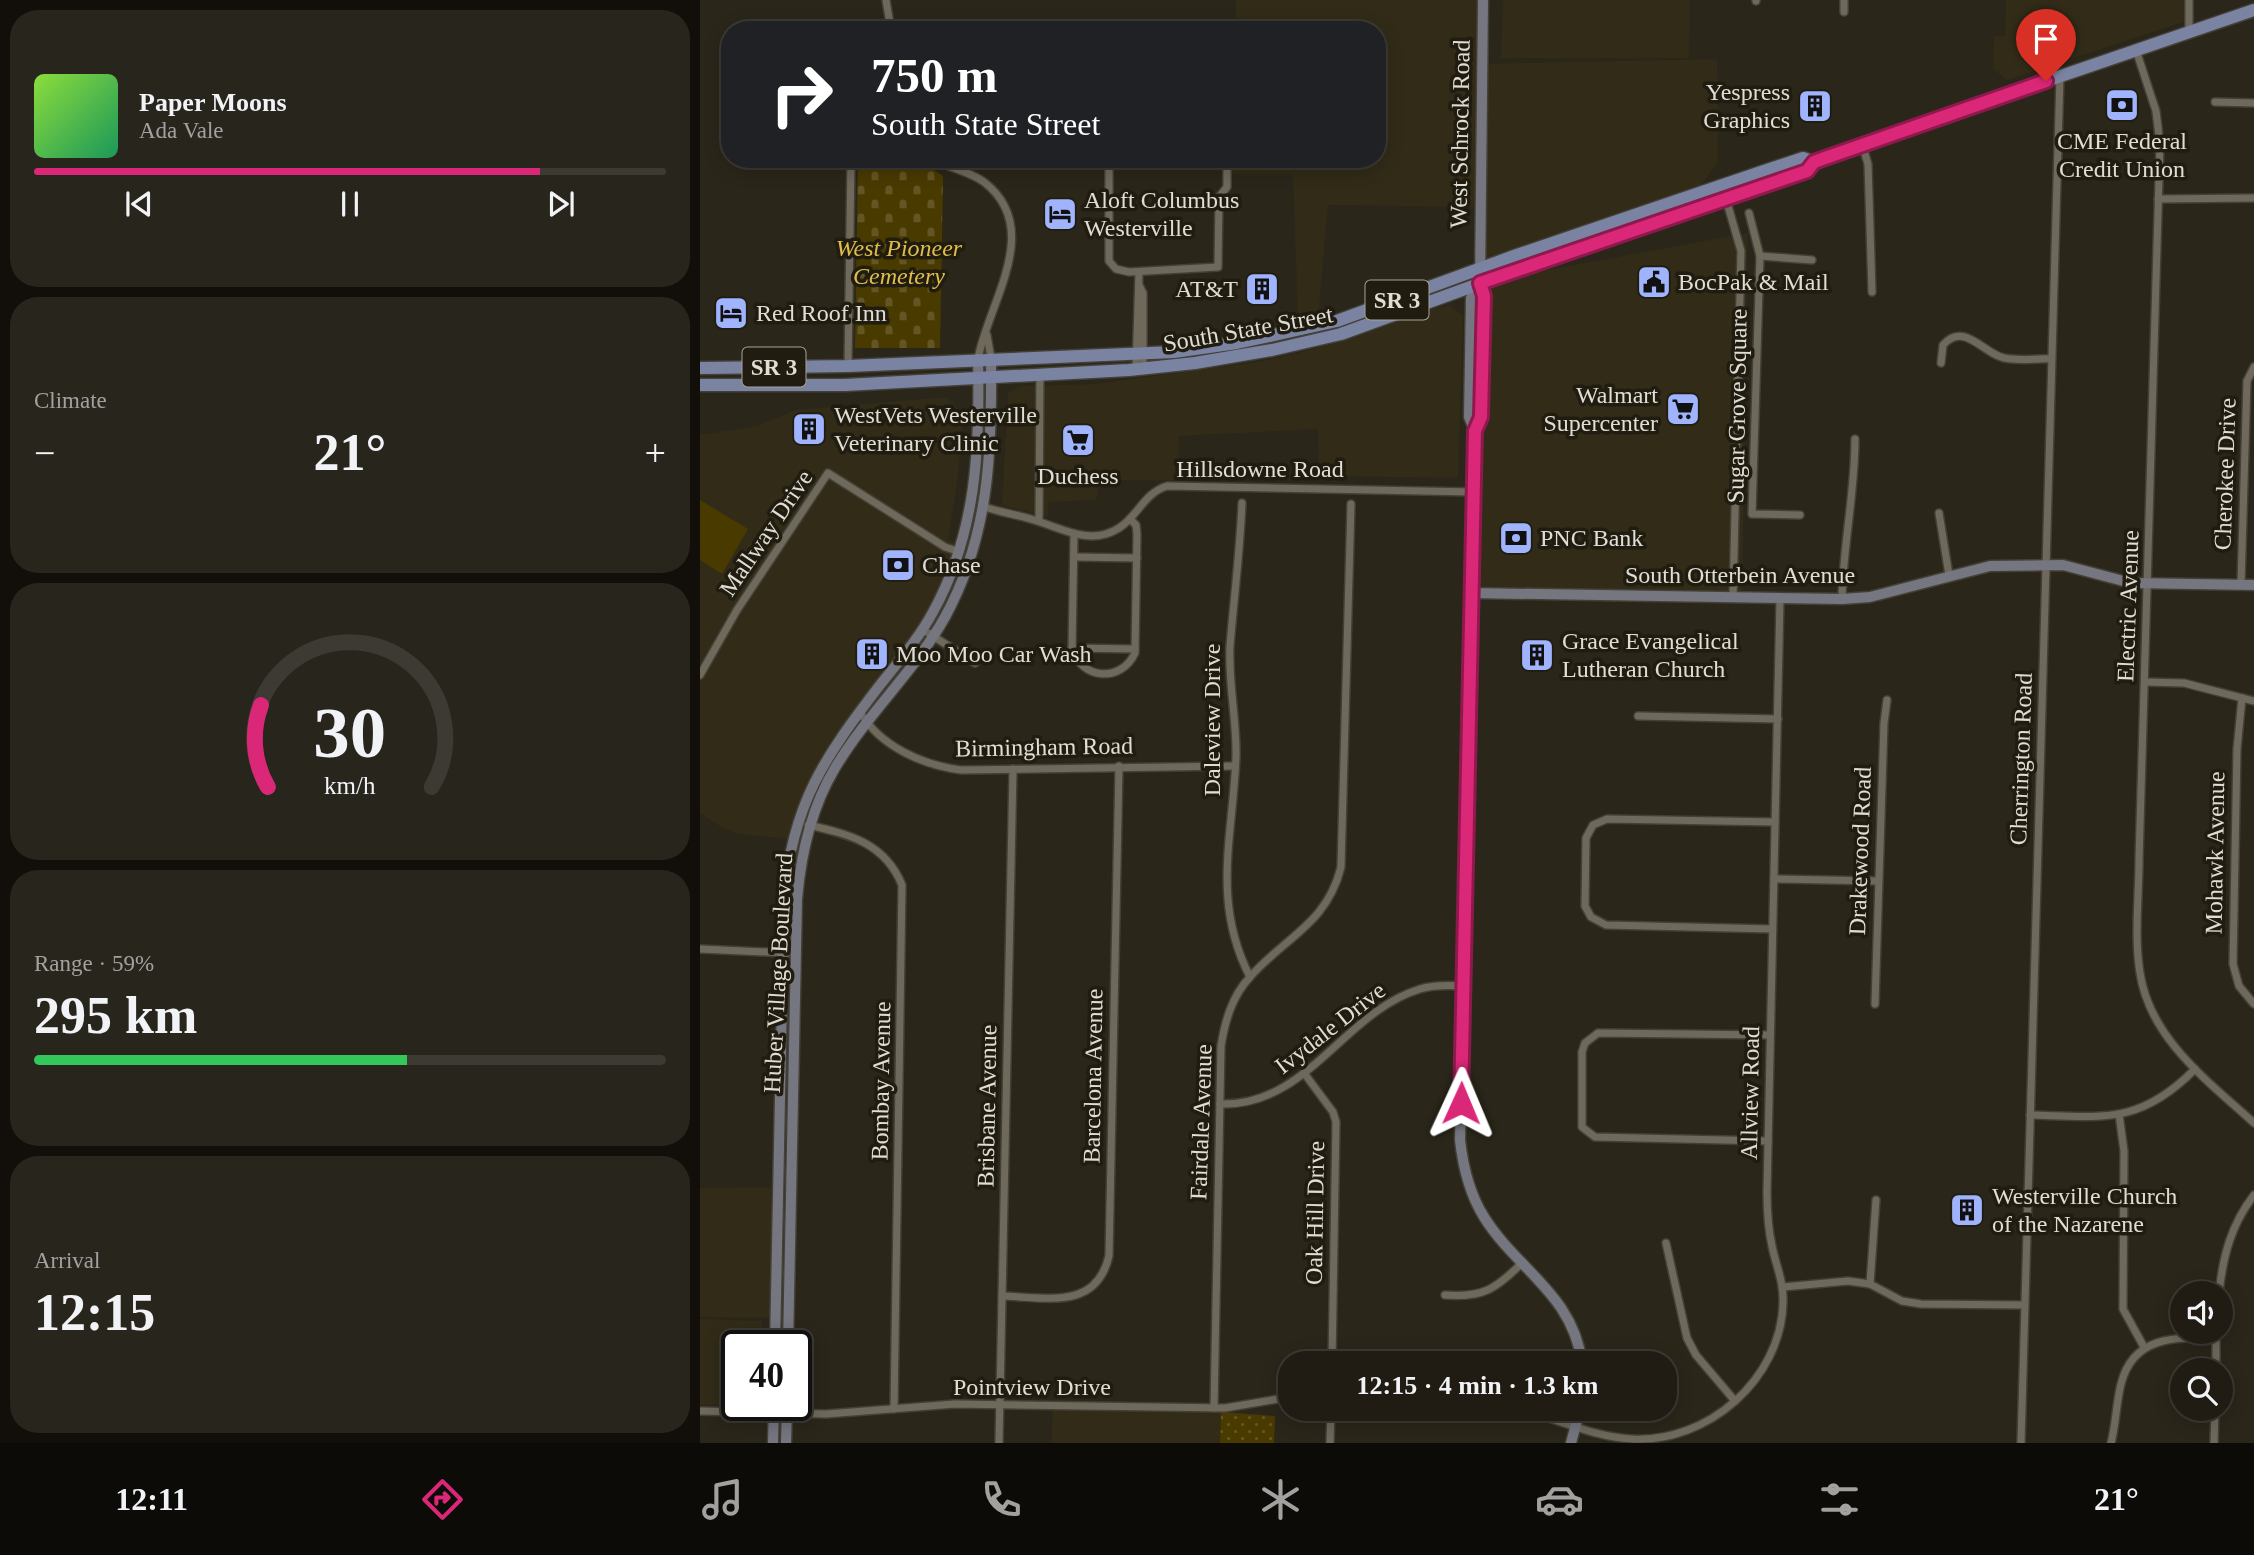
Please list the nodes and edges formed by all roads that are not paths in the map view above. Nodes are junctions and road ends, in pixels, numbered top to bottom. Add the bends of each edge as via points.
1 (886, 0) edge
2 (1483, 0) edge
3 (1844, 0) edge
4 (2189, 0) edge
5 (2254, 10) edge
6 (1844, 12) dead end
7 (890, 21) edge
8 (2189, 32) junction
9 (2136, 50) junction
10 (2060, 76) junction
11 (2214, 103) dead end
12 (2254, 103) edge
13 (1862, 144) junction
14 (1808, 160) junction
15 (851, 168) edge
16 (954, 168) edge
17 (1109, 168) edge
18 (1227, 168) edge
19 (1724, 192) junction
20 (2254, 198) edge
21 (2158, 199) junction
22 (1749, 213) dead end
23 (1579, 235) junction
24 (1760, 256) junction
25 (1812, 260) dead end
26 (1480, 269) junction
27 (1139, 272) junction
28 (1480, 283) junction
29 (1872, 292) dead end
30 (1315, 334) junction
31 (987, 335) junction
32 (1214, 347) junction
33 (984, 358) junction
34 (2051, 359) junction
35 (1138, 361) junction
36 (1941, 363) dead end
37 (1174, 365) junction
38 (848, 366) junction
39 (2254, 367) edge
40 (700, 368) edge
41 (1040, 373) junction
42 (985, 375) junction
43 (700, 385) edge
44 (1855, 439) dead end
45 (1474, 492) junction
46 (1242, 503) dead end
47 (1351, 503) dead end
48 (985, 507) junction
49 (1939, 513) dead end
50 (1800, 515) dead end
51 (1130, 519) junction
52 (1039, 521) junction
53 (1074, 535) junction
54 (960, 552) junction
55 (1074, 557) junction
56 (1137, 558) junction
57 (2045, 565) junction
58 (1949, 575) junction
59 (2147, 583) junction
60 (2241, 584) junction
61 (2254, 584) edge
62 (1471, 593) junction
63 (1733, 598) junction
64 (1780, 599) junction
65 (1842, 599) junction
66 (922, 629) junction
67 (933, 636) junction
68 (1072, 648) junction
69 (1135, 649) junction
70 (975, 663) dead end
71 (700, 675) edge
72 (2145, 682) junction
73 (2242, 698) junction
74 (1887, 700) dead end
75 (2254, 701) edge
76 (856, 716) junction
77 (1638, 716) dead end
78 (1778, 719) junction
79 (867, 724) junction
80 (1119, 766) junction
81 (1235, 766) junction
82 (1013, 769) junction
83 (797, 822) junction
84 (1775, 822) junction
85 (809, 826) junction
86 (1774, 878) junction
87 (1878, 881) junction
88 (1772, 929) junction
89 (700, 949) edge
90 (783, 953) junction
91 (796, 953) junction
92 (1250, 977) junction
93 (1463, 986) junction
94 (1875, 1004) dead end
95 (2254, 1004) edge
96 (1770, 1035) junction
97 (2195, 1069) junction
98 (1304, 1073) junction
99 (1220, 1104) junction
100 (2119, 1114) junction
101 (2030, 1115) junction
102 (2254, 1124) edge
103 (1768, 1141) junction
104 (2254, 1195) edge
105 (1876, 1200) dead end
106 (1665, 1242) dead end
107 (1523, 1262) junction
108 (2220, 1281) edge
109 (1870, 1284) junction
110 (1783, 1287) junction
111 (1445, 1295) dead end
112 (1002, 1296) junction
113 (2024, 1305) junction
114 (775, 1330) edge
115 (788, 1330) edge
116 (2170, 1339) edge
117 (2144, 1347) junction
118 (1332, 1351) edge
119 (1579, 1351) edge
120 (1278, 1399) edge
121 (1735, 1401) junction
122 (1000, 1405) junction
123 (1214, 1408) junction
124 (894, 1409) junction
125 (721, 1410) edge
126 (700, 1411) edge
127 (812, 1412) edge
128 (774, 1421) edge
129 (787, 1421) edge
130 (1331, 1421) edge
131 (1557, 1421) edge
132 (1578, 1421) edge
133 (2215, 1421) edge
134 (1577, 1427) junction
135 (1635, 1441) edge
136 (773, 1443) edge
137 (786, 1443) edge
138 (999, 1443) edge
139 (1330, 1443) edge
140 (1571, 1443) edge
141 (2021, 1443) edge
142 (2111, 1443) edge
143 (2214, 1443) edge

1 - 7 street
2 - 26 street, West Schrock Road
3 - 6 street
4 - 8 street
5 - 8 main road, South State Street / SR 3
8 - 9 main road, South State Street / SR 3
9 - 10 main road, South State Street / SR 3
9 - 21 street, Electric Avenue via 2159,127
10 - 13 main road, South State Street / SR 3
10 - 34 street, Cherrington Road
11 - 12 street
13 - 14 main road, South State Street / SR 3
13 - 29 street via 1868,164
14 - 19 main road, South State Street / SR 3 via 1783,165 1768,178
14 - 19 main road, South State Street / SR 3 via 1807,171
15 - 38 street
16 - 31 street via 984,182 994,193 1011,235 1009,269
17 - 27 street via 1109,261 1121,271
18 - 27 street via 1227,187 1219,197 1219,267
19 - 23 main road, South State Street / SR 3
19 - 28 main road, South State Street / SR 3 via 1642,227
19 - 63 street via 1741,251
20 - 21 street
21 - 59 street, Electric Avenue
22 - 24 street, Sugar Grove Square
23 - 26 main road, South State Street / SR 3
23 - 28 main road via 1572,242 1487,274
24 - 25 street
24 - 50 street, Sugar Grove Square via 1752,514
26 - 28 street, West Schrock Road
26 - 30 main road, South State Street / SR 3
27 - 35 street via 1143,293
28 - 30 main road, South State Street / SR 3
28 - 45 street, West Schrock Road via 1471,301 1469,416 1475,431
30 - 32 main road, South State Street / SR 3
30 - 37 main road, South State Street / SR 3
31 - 33 street
31 - 33 street via 980,345
32 - 35 main road, South State Street / SR 3
32 - 37 main road via 1180,356
33 - 35 main road, South State Street / SR 3
33 - 38 main road, South State Street / SR 3
33 - 42 street, Huber Village Boulevard
34 - 36 street via 2004,358 1975,339 1958,337 1943,345
34 - 57 street, Cherrington Road
35 - 37 main road, South State Street / SR 3
35 - 41 main road, South State Street / SR 3
38 - 40 main road, South State Street / SR 3
39 - 60 street, Cherokee Drive via 2247,381
41 - 42 main road, South State Street / SR 3
41 - 52 street
42 - 43 main road, South State Street / SR 3 via 845,384
42 - 48 street, Huber Village Boulevard via 989,471
42 - 54 street, Huber Village Boulevard via 977,470
44 - 65 street via 1855,488 1844,539
45 - 51 street, Hillsdowne Road via 1173,485 1151,494
45 - 62 street, West Schrock Road
46 - 81 street, Daleview Drive via 1230,647
47 - 92 street, Fairdale Avenue via 1341,867 1317,917
48 - 52 street, Hillsdowne Road
48 - 67 street, Huber Village Boulevard via 966,573
49 - 58 street
51 - 53 street, Hillsdowne Road via 1110,532
51 - 56 street via 1136,525
52 - 53 street, Hillsdowne Road
53 - 55 street
54 - 66 street, Huber Village Boulevard
54 - 71 street, Mallway Drive via 828,473 737,610
55 - 56 street
55 - 68 street
56 - 69 street
57 - 58 street, South Otterbein Avenue via 1990,566
57 - 59 street, South Otterbein Avenue
57 - 101 street, Cherrington Road
58 - 65 street, South Otterbein Avenue via 1870,597
59 - 60 street, South Otterbein Avenue
59 - 72 street, Electric Avenue
60 - 61 street, South Otterbein Avenue
62 - 63 street, South Otterbein Avenue
62 - 93 street, West Schrock Road
63 - 64 street, South Otterbein Avenue
64 - 65 street, South Otterbein Avenue
64 - 78 street, Allview Road
66 - 67 street
66 - 76 street, Huber Village Boulevard
67 - 70 street
67 - 79 street, Huber Village Boulevard
68 - 69 street
68 - 69 street via 1078,665 1100,673 1121,671
72 - 73 street via 2184,683
72 - 97 street, Electric Avenue via 2140,974 2160,1028
73 - 75 street
73 - 95 street, Mohawk Avenue via 2233,964 2239,986
74 - 87 street, Drakewood Road
76 - 79 street, Birmingham Road
76 - 83 street, Huber Village Boulevard via 819,771
77 - 78 street
78 - 84 street, Allview Road
79 - 82 street, Birmingham Road via 918,760 939,768
79 - 85 street, Huber Village Boulevard via 834,770
80 - 81 street, Birmingham Road
80 - 82 street, Birmingham Road
80 - 112 street, Barcelona Avenue via 1109,1256 1104,1275 1086,1293
81 - 92 street, Daleview Drive via 1226,879 1238,954
82 - 112 street, Brisbane Avenue
83 - 85 street, Bombay Avenue
83 - 90 street, Huber Village Boulevard via 786,871
84 - 86 street, Allview Road
84 - 88 street via 1607,819 1594,825 1586,838 1585,906 1591,917 1606,925
85 - 91 street, Huber Village Boulevard via 799,873
85 - 124 street, Bombay Avenue via 877,848 897,871 902,885
86 - 87 street
86 - 88 street, Allview Road
87 - 94 street, Drakewood Road
88 - 96 street, Allview Road
89 - 90 street
90 - 91 street
90 - 114 street, Huber Village Boulevard
91 - 115 street, Huber Village Boulevard
92 - 99 street, Fairdale Avenue via 1237,993 1224,1027
93 - 98 street, Ivydale Drive via 1422,988 1394,999
93 - 107 street, West Schrock Road via 1460,1140 1464,1171 1483,1217
96 - 103 street, Allview Road
96 - 103 street via 1598,1033 1585,1043 1581,1086 1582,1127 1595,1137
97 - 100 street via 2162,1099 2134,1113
97 - 102 street, Electric Avenue
98 - 99 street, Ivydale Drive via 1280,1091 1254,1101
98 - 118 street, Oak Hill Drive via 1336,1122
99 - 123 street, Fairdale Avenue
100 - 101 street
100 - 117 street via 2124,1151 2123,1308
101 - 113 street, Cherrington Road
103 - 110 street, Allview Road via 1768,1220
104 - 108 street via 2240,1214 2223,1257
105 - 109 street
106 - 121 street via 1687,1338
107 - 111 street via 1487,1292 1469,1297
107 - 119 street, West Schrock Road via 1563,1309
109 - 110 street via 1849,1281
109 - 113 street via 1902,1301 1921,1304
110 - 121 street, Allview Road via 1774,1348 1760,1375
112 - 122 street, Brisbane Avenue
113 - 141 street, Cherrington Road
116 - 117 street
117 - 142 street via 2127,1366 2120,1385
120 - 123 street, Pointview Drive
121 - 135 street, Allview Road via 1686,1429
122 - 123 street, Pointview Drive
122 - 124 street, Pointview Drive
122 - 138 street, Brisbane Avenue
124 - 127 street, Pointview Drive
125 - 126 street, Pointview Drive
128 - 136 street
129 - 137 street
130 - 139 street
131 - 134 street
132 - 134 street
133 - 143 street
134 - 135 street, Allview Road
134 - 140 street

